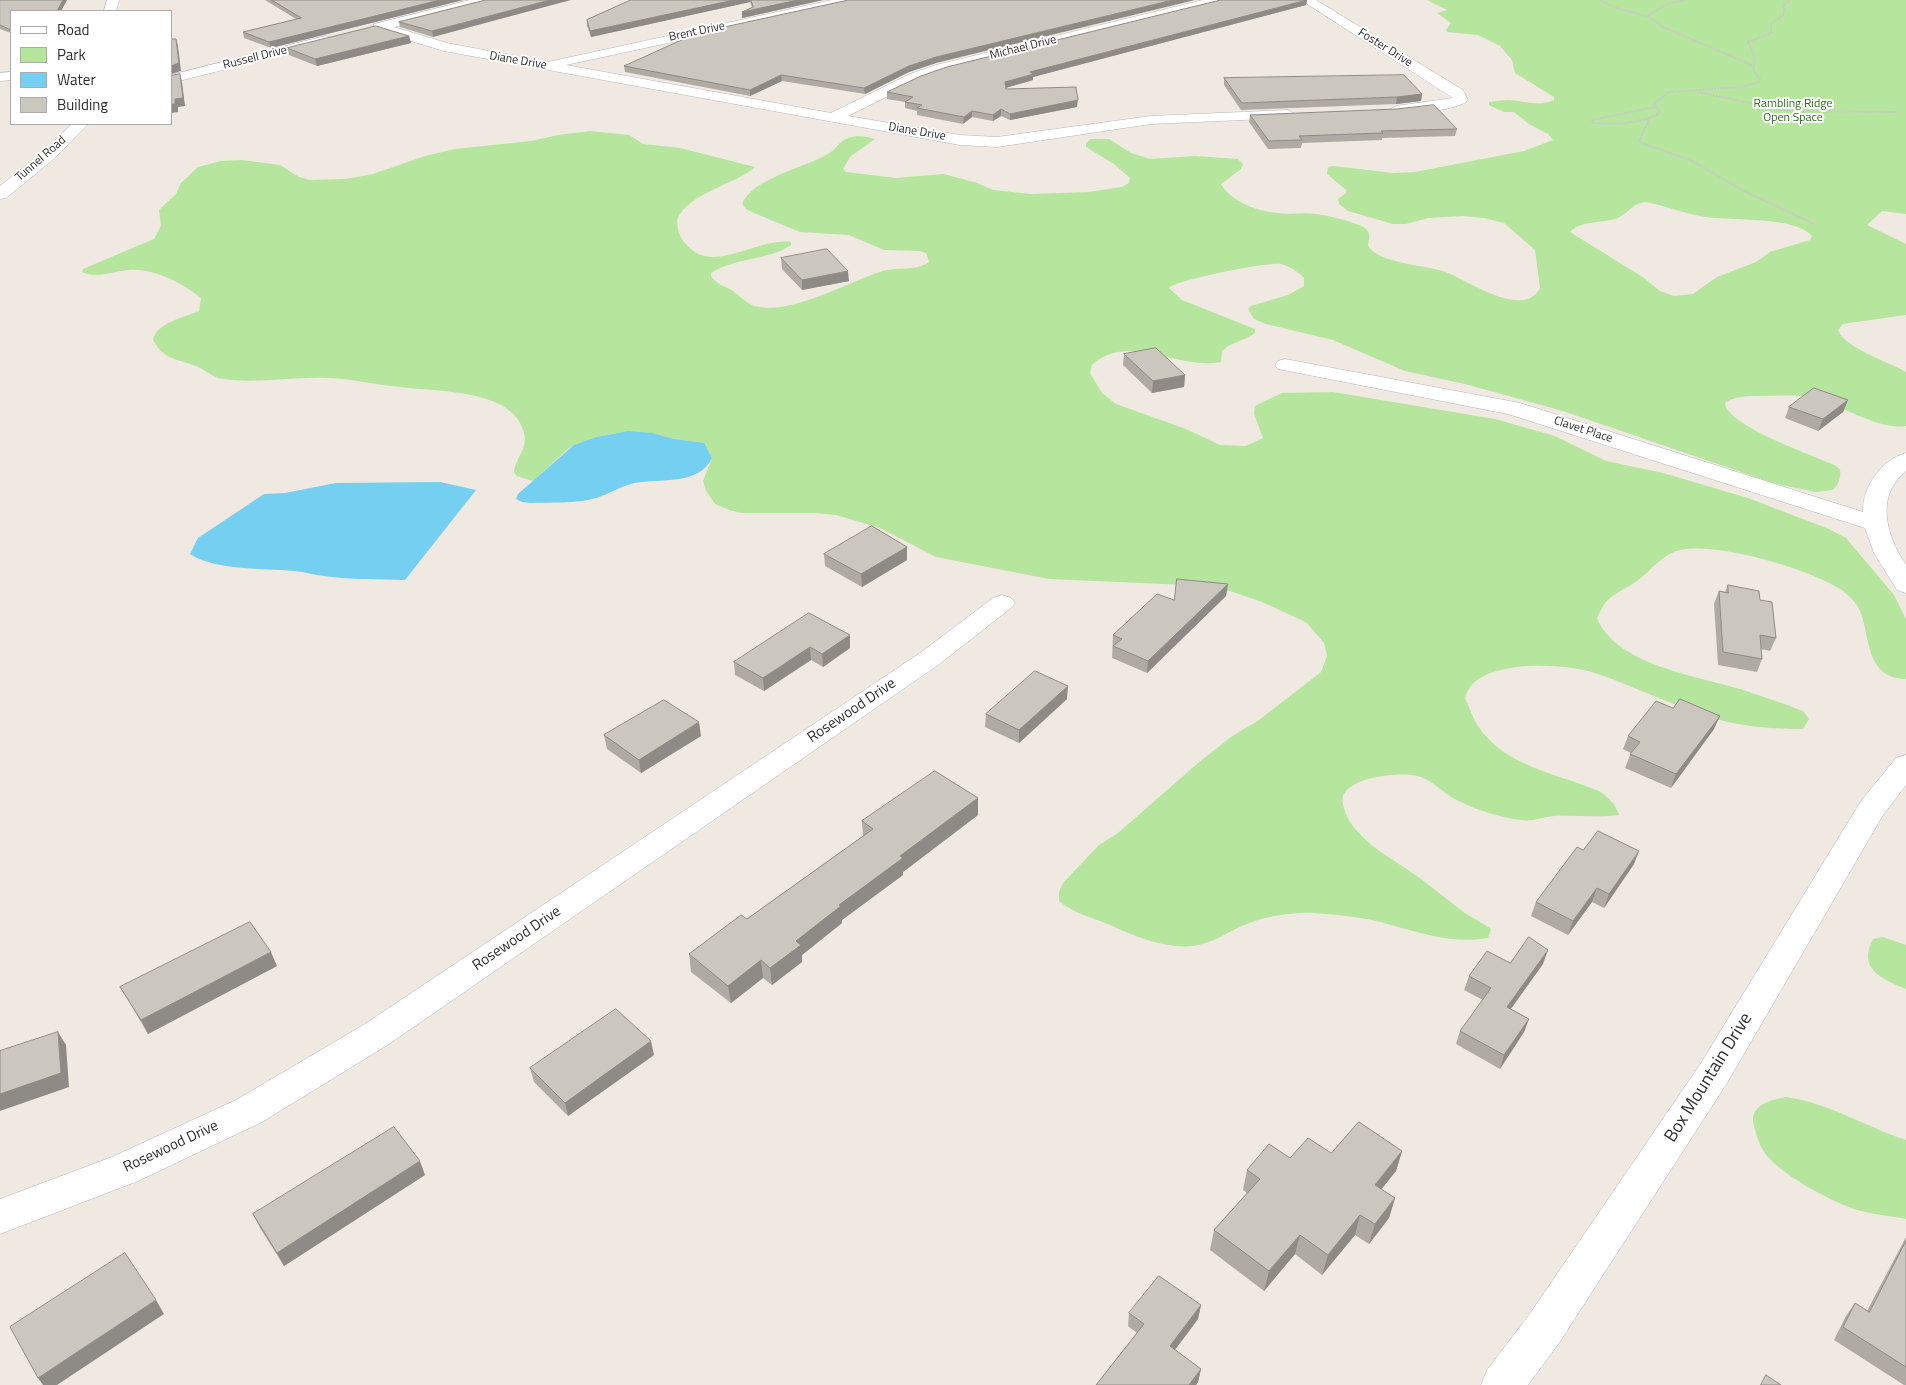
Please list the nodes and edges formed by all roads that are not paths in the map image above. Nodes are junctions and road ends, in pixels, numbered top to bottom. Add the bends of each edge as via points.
1 (485, 0) edge
2 (849, 0) edge
3 (1218, 0) edge
4 (1307, 0) edge
5 (342, 36) edge
6 (546, 66) junction
7 (172, 78) edge
8 (1377, 110) edge
9 (1299, 114) edge
10 (834, 117) junction
11 (79, 125) edge
12 (0, 194) edge
13 (1285, 365) dead end
14 (1906, 460) edge
15 (1874, 523) junction
16 (1906, 585) edge
17 (1002, 603) dead end
18 (1906, 765) edge
19 (0, 1217) edge
20 (1502, 1385) edge

1 - 6 street, Diane Drive via 375,28 444,46
2 - 6 street, Brent Drive
3 - 10 street, Michael Drive via 941,68 915,77
4 - 8 street, Foster Drive via 1458,94 1461,100 1450,104
5 - 7 street, Russell Drive
6 - 10 street, Diane Drive
9 - 10 street, Diane Drive via 1151,120 997,142 960,140
11 - 12 street, Tunnel Road via 49,155
13 - 15 street, Clavet Place via 1512,408
14 - 15 street via 1887,475 1877,489
15 - 16 street via 1885,554
17 - 19 street, Rosewood Drive via 921,665 377,1034 249,1111 125,1169
18 - 20 street, Box Mountain Drive via 1872,808 1714,1073 1544,1329

